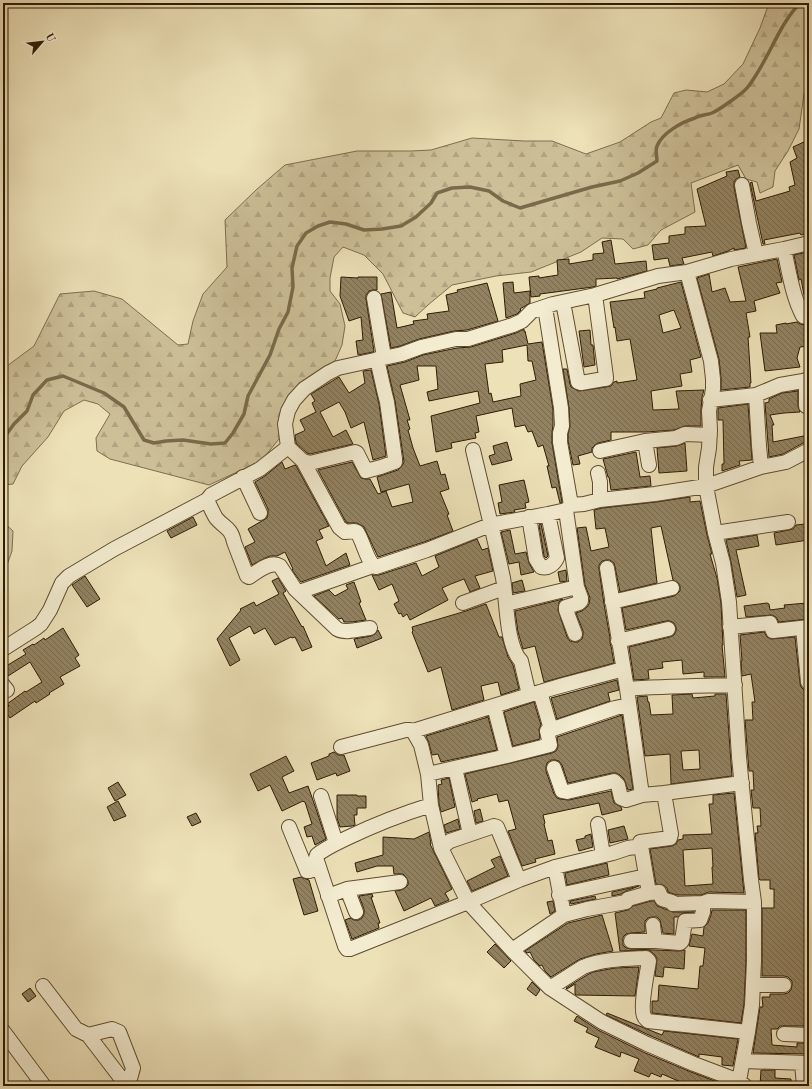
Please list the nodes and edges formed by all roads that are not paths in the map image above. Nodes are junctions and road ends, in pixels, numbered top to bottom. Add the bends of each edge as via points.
1 (742, 185) dead end
2 (809, 243) edge
3 (784, 249) junction
4 (756, 254) junction
5 (687, 272) junction
6 (596, 295) junction
7 (374, 298) dead end
8 (563, 302) junction
9 (545, 307) junction
10 (809, 318) edge
11 (381, 358) junction
12 (808, 380) edge
13 (756, 395) junction
14 (710, 400) junction
15 (806, 406) dead end
16 (710, 435) junction
17 (645, 440) junction
18 (288, 447) junction
19 (473, 450) dead end
20 (600, 450) dead end
21 (809, 450) edge
22 (303, 461) junction
23 (649, 465) dead end
24 (761, 467) junction
25 (598, 473) dead end
26 (243, 477) junction
27 (706, 486) junction
28 (207, 500) junction
29 (600, 500) junction
30 (568, 508) junction
31 (260, 513) dead end
32 (548, 514) junction
33 (530, 517) junction
34 (788, 522) dead end
35 (490, 525) junction
36 (715, 533) junction
37 (373, 566) junction
38 (607, 568) dead end
39 (577, 587) junction
40 (504, 588) junction
41 (672, 588) dead end
42 (299, 592) junction
43 (612, 602) junction
44 (463, 603) dead end
45 (506, 604) junction
46 (730, 627) junction
47 (806, 627) edge
48 (370, 628) dead end
49 (668, 629) dead end
50 (575, 634) dead end
51 (618, 641) junction
52 (3, 649) edge
53 (623, 669) junction
54 (808, 682) edge
55 (735, 685) junction
56 (627, 689) junction
57 (535, 693) junction
58 (629, 705) junction
59 (494, 706) junction
60 (551, 730) junction
61 (413, 731) junction
62 (342, 747) dead end
63 (508, 756) junction
64 (455, 768) junction
65 (554, 768) dead end
66 (428, 774) junction
67 (742, 783) junction
68 (664, 793) junction
69 (642, 795) junction
70 (321, 796) dead end
71 (431, 805) junction
72 (598, 824) dead end
73 (289, 827) dead end
74 (470, 834) junction
75 (336, 843) junction
76 (641, 846) junction
77 (441, 848) junction
78 (603, 855) junction
79 (555, 866) junction
80 (319, 868) junction
81 (646, 876) junction
82 (519, 880) junction
83 (400, 882) dead end
84 (347, 889) junction
85 (649, 893) junction
86 (559, 894) junction
87 (328, 896) junction
88 (468, 902) junction
89 (754, 902) junction
90 (703, 903) junction
91 (356, 912) dead end
92 (564, 915) junction
93 (653, 925) dead end
94 (631, 941) dead end
95 (655, 941) junction
96 (512, 950) junction
97 (753, 985) junction
98 (784, 985) dead end
99 (43, 986) dead end
100 (550, 988) junction
101 (748, 1032) junction
102 (784, 1034) dead end
103 (88, 1035) junction
104 (809, 1035) edge
105 (6, 1040) edge
106 (743, 1061) junction
107 (805, 1063) edge
108 (742, 1083) edge
109 (44, 1086) edge
110 (127, 1086) edge
111 (804, 1086) edge

1 - 4 street
2 - 3 street
3 - 4 street
3 - 10 street via 799,307 803,316
4 - 5 street
5 - 6 street via 658,276
5 - 14 street via 711,361 713,389
6 - 8 street
6 - 8 street via 606,377 604,380 578,382
7 - 11 street
8 - 9 street
9 - 11 street via 532,311 522,321 500,330
9 - 30 street via 561,408 560,442
11 - 18 street via 328,372 304,389 288,411 285,424
11 - 22 street via 395,462 366,471 355,452 310,463
12 - 13 street via 777,386
12 - 15 street
13 - 14 street
13 - 24 street
14 - 16 street
16 - 17 street via 685,434 676,438
16 - 27 street
17 - 20 street
17 - 23 street
18 - 22 street
18 - 26 street via 260,469
19 - 35 street
21 - 24 street via 786,462
22 - 37 street via 339,527 345,532 357,532
24 - 27 street
25 - 29 street
26 - 28 street via 211,495
26 - 31 street
27 - 29 street
27 - 36 street
28 - 42 street via 216,518 233,536 247,576 277,564
28 - 52 street via 69,576 62,582 41,624
29 - 30 street
30 - 32 street
30 - 39 street
32 - 33 street
32 - 33 street via 557,558 551,566 541,567 536,559
33 - 35 street
34 - 36 street
35 - 37 street via 427,550
35 - 40 street
36 - 46 street via 723,563
37 - 42 street
38 - 43 street
39 - 45 street
39 - 50 street via 581,601 579,604 566,607
40 - 44 street
40 - 45 street
41 - 43 street
42 - 48 street via 337,629 352,631
43 - 51 street
45 - 57 street via 514,650
46 - 47 street via 770,623 773,631
46 - 55 street
47 - 54 street
49 - 51 street
51 - 53 street
53 - 56 street
53 - 57 street
55 - 56 street
55 - 67 street
56 - 58 street
57 - 59 street
57 - 60 street
58 - 60 street
58 - 69 street
59 - 61 street
59 - 63 street
60 - 63 street via 546,731 550,745
61 - 62 street via 406,730
61 - 66 street via 421,745
63 - 64 street
64 - 66 street
64 - 74 street
65 - 69 street via 564,792 614,781 623,800
66 - 71 street
67 - 68 street
67 - 89 street
68 - 69 street
68 - 76 street via 671,836 640,842
70 - 75 street
71 - 75 street via 373,825
71 - 77 street
72 - 78 street
73 - 80 street via 307,871
74 - 77 street via 450,841
74 - 82 street via 497,827
75 - 80 street via 317,855
76 - 78 street
76 - 81 street
77 - 88 street
78 - 79 street
79 - 82 street
79 - 86 street
80 - 87 street
81 - 85 street
81 - 86 street
82 - 88 street
83 - 84 street
84 - 87 street
84 - 91 street
85 - 90 street via 659,892 662,900 673,904
85 - 92 street via 628,899 626,902
86 - 92 street
87 - 88 street via 348,949
88 - 96 street
89 - 90 street
89 - 97 street
90 - 95 street via 700,920 685,921 680,943
92 - 96 street
93 - 95 street
94 - 95 street
96 - 100 street
97 - 98 street
97 - 101 street
99 - 103 street via 76,1029
100 - 101 street via 588,965 612,960 646,958 649,961 642,1007 643,1016 648,1021
100 - 108 street via 602,1022 640,1041
101 - 106 street
102 - 104 street
103 - 110 street
103 - 110 street via 112,1029 119,1032 133,1068
105 - 109 street
106 - 107 street
106 - 108 street
107 - 111 street

